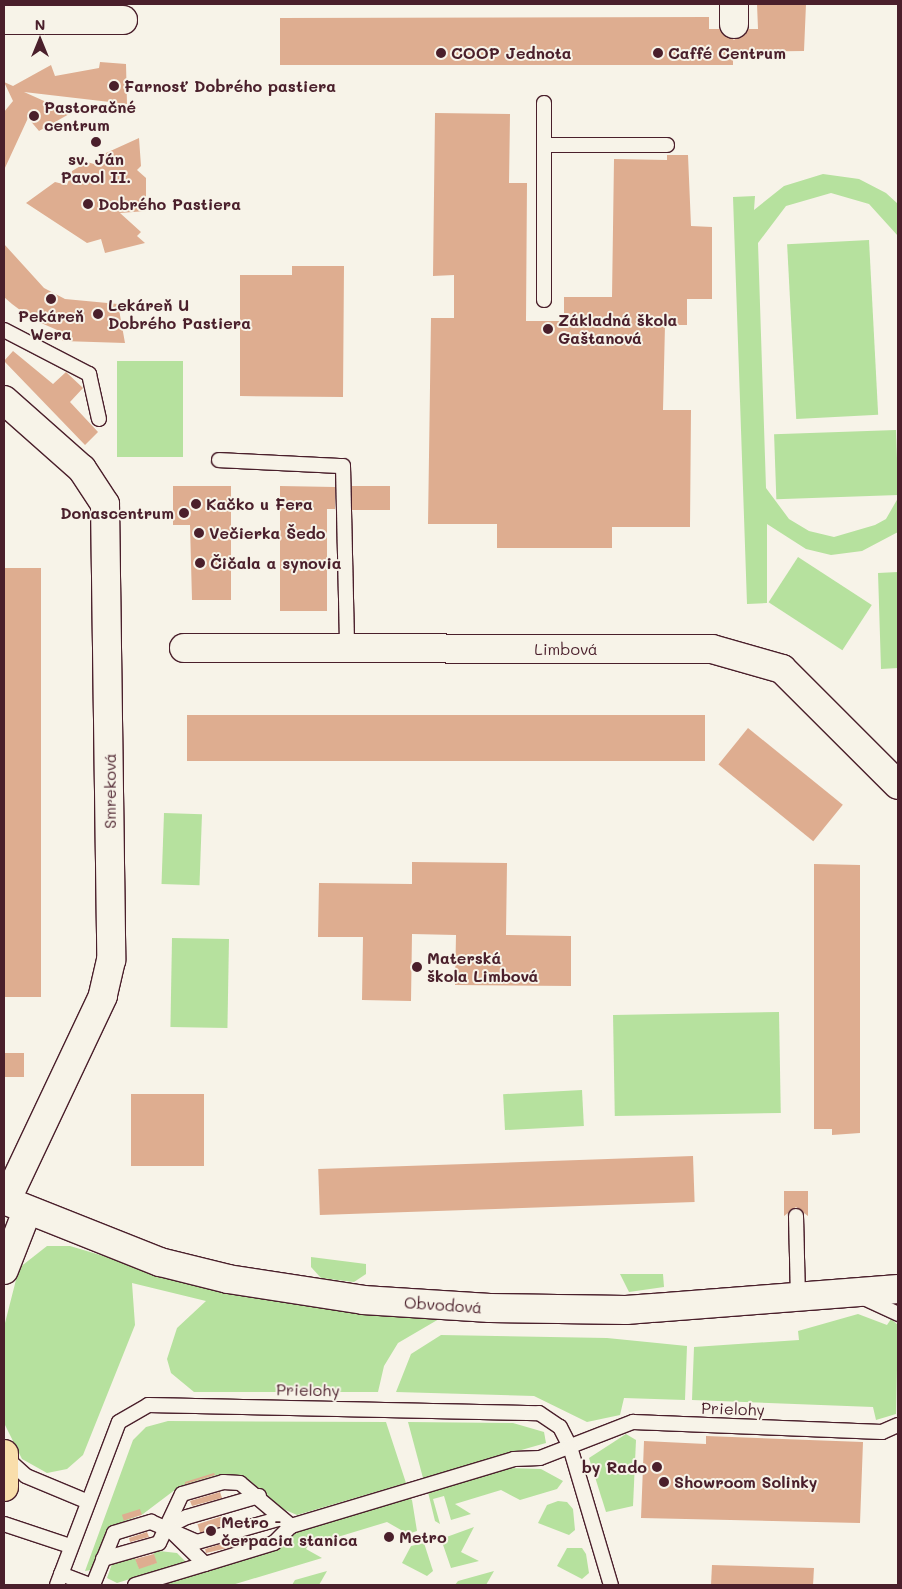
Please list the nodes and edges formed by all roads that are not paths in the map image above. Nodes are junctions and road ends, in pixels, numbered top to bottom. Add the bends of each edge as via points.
1 (4, 20) edge
2 (123, 20) dead end
3 (544, 104) dead end
4 (544, 145) junction
5 (667, 145) dead end
6 (544, 300) dead end
7 (4, 330) edge
8 (4, 400) edge
9 (99, 419) dead end
10 (219, 460) dead end
11 (184, 648) dead end
12 (347, 648) junction
13 (898, 785) edge
14 (12, 1204) edge
15 (796, 1216) dead end
16 (4, 1270) edge
17 (898, 1289) edge
18 (851, 1294) junction
19 (798, 1299) junction
20 (898, 1314) edge
21 (898, 1425) edge
22 (570, 1447) junction
23 (4, 1456) edge
24 (4, 1487) edge
25 (260, 1496) junction
26 (86, 1501) junction
27 (286, 1522) junction
28 (4, 1524) edge
29 (168, 1527) junction
30 (70, 1546) junction
31 (103, 1559) junction
32 (205, 1564) junction
33 (59, 1579) edge
34 (89, 1585) edge
35 (93, 1585) edge
36 (135, 1585) edge
37 (611, 1585) edge

1 - 2 street
3 - 4 lane
4 - 5 lane
4 - 6 lane
7 - 9 lane via 89,374
8 - 14 street, Smreková via 82,470 105,504 111,950 103,996
10 - 12 lane via 343,466
11 - 12 street, Limbová
12 - 13 street, Limbová via 712,649 782,669
14 - 16 street, Smreková
14 - 19 street, Obvodová via 160,1262 228,1279 363,1300 490,1308 626,1310
15 - 19 lane
17 - 18 street, Obvodová
18 - 19 street, Obvodová
18 - 20 lane
21 - 22 lane, Prielohy via 882,1432 633,1422
22 - 26 lane, Prielohy via 560,1427 539,1413 519,1410 148,1405 120,1422
22 - 27 lane
22 - 37 lane, Prielohy
23 - 24 main road
23 - 26 lane via 26,1476
25 - 27 lane
25 - 29 lane via 188,1517
25 - 29 lane via 240,1482 223,1482 182,1494
26 - 30 lane, Prielohy
27 - 29 lane via 198,1542
27 - 32 lane via 274,1544
28 - 30 lane
29 - 31 lane via 159,1543
29 - 31 lane via 151,1522 114,1533
29 - 32 lane
30 - 33 lane, Prielohy
31 - 35 lane
32 - 36 lane
33 - 34 lane

